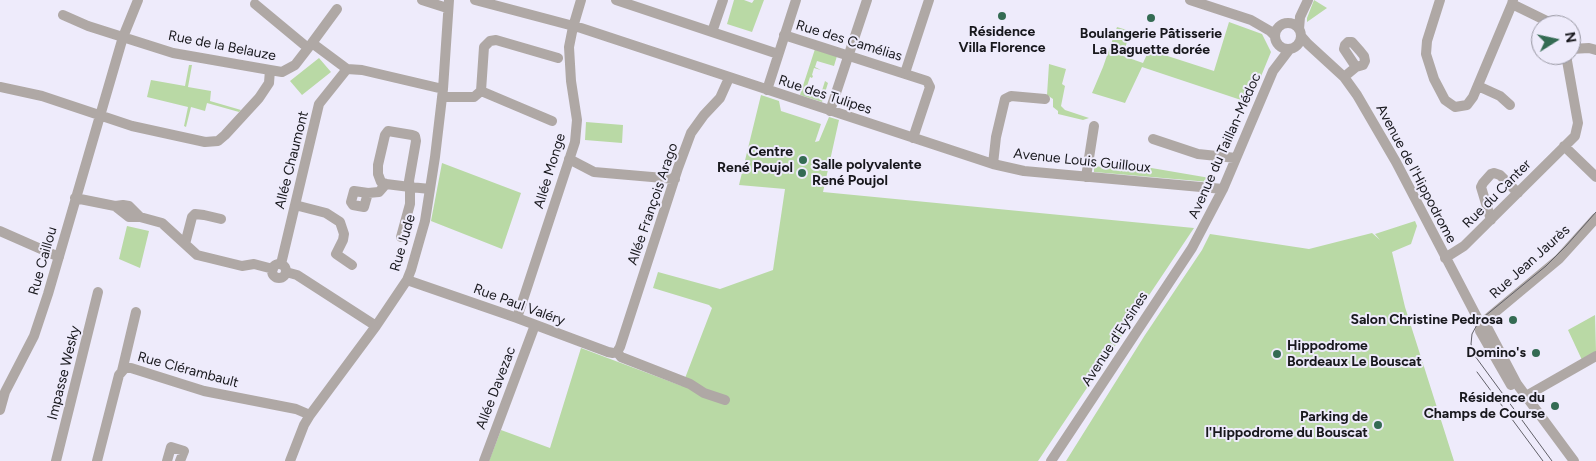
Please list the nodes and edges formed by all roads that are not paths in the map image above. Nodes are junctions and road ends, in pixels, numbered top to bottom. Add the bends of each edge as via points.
1 (138, 0) edge
2 (422, 0) edge
3 (475, 0) edge
4 (581, 0) edge
5 (616, 0) edge
6 (723, 0) edge
7 (796, 0) edge
8 (867, 0) edge
9 (929, 0) edge
10 (1302, 0) edge
11 (1308, 0) edge
12 (1440, 0) edge
13 (1198, 1) edge
14 (1512, 2) edge
15 (256, 4) dead end
16 (448, 4) edge
17 (643, 4) edge
18 (337, 8) dead end
19 (63, 15) dead end
20 (1536, 15) edge
21 (1252, 20) junction
22 (1284, 24) junction
23 (573, 27) junction
24 (712, 32) junction
25 (1300, 32) junction
26 (784, 35) junction
27 (124, 37) junction
28 (1276, 40) junction
29 (310, 45) junction
30 (1292, 48) junction
31 (1313, 48) junction
32 (1581, 48) edge
33 (1596, 50) edge
34 (778, 54) junction
35 (849, 56) junction
36 (558, 58) dead end
37 (1568, 65) edge
38 (1356, 67) dead end
39 (270, 70) junction
40 (347, 70) junction
41 (1274, 71) junction
42 (905, 73) junction
43 (1344, 77) junction
44 (729, 78) junction
45 (1478, 86) junction
46 (0, 87) edge
47 (768, 90) junction
48 (481, 91) junction
49 (443, 93) junction
50 (1045, 99) dead end
51 (1510, 105) dead end
52 (830, 111) junction
53 (101, 116) junction
54 (552, 122) dead end
55 (1094, 126) dead end
56 (913, 138) junction
57 (1153, 139) dead end
58 (1564, 146) junction
59 (1236, 158) junction
60 (568, 159) junction
61 (993, 164) junction
62 (1086, 177) junction
63 (1596, 178) edge
64 (675, 179) junction
65 (386, 184) junction
66 (410, 187) junction
67 (430, 189) junction
68 (1223, 189) junction
69 (368, 193) dead end
70 (1518, 193) junction
71 (75, 198) junction
72 (295, 205) junction
73 (1596, 218) edge
74 (221, 219) dead end
75 (1491, 220) junction
76 (0, 231) edge
77 (1202, 231) joint
78 (401, 238) dead end
79 (185, 244) junction
80 (59, 257) junction
81 (1445, 258) junction
82 (352, 265) dead end
83 (280, 269) junction
84 (407, 280) junction
85 (98, 292) dead end
86 (136, 312) dead end
87 (517, 318) junction
88 (1481, 324) junction
89 (535, 325) junction
90 (376, 326) junction
91 (619, 349) junction
92 (1596, 356) edge
93 (122, 371) junction
94 (725, 400) dead end
95 (1525, 401) junction
96 (0, 410) edge
97 (310, 416) junction
98 (56, 461) edge
99 (97, 461) edge
100 (167, 461) edge
101 (180, 461) edge
102 (290, 461) edge
103 (484, 461) edge
104 (1051, 461) edge
105 (1566, 461) edge
106 (1574, 461) edge

1 - 27 street, Rue Caillou
2 - 16 street
3 - 23 street, Rue des Tulipes
4 - 23 street, Allée Monge
5 - 17 street
6 - 24 street
7 - 26 street
8 - 35 street
9 - 42 street
10 - 22 street via 1293,18
11 - 25 street via 1300,17
12 - 45 street via 1426,47 1428,66 1445,100 1455,107 1467,105
13 - 21 street
14 - 20 street
14 - 45 street
15 - 29 street
16 - 49 street, Rue Jude
17 - 24 street
18 - 29 street, Rue de la Belauze
19 - 27 street, Rue de la Belauze
21 - 22 street
21 - 28 street via 1270,31
22 - 25 street via 1296,26
22 - 28 street via 1277,29
23 - 44 street, Rue des Tulipes
23 - 60 street, Allée Monge via 569,58 577,120 575,142
24 - 34 street
25 - 30 street via 1300,42
25 - 31 street, Avenue de l'Hippodrome
26 - 34 street
26 - 35 street, Rue des Camélias
27 - 39 street, Rue de la Belauze via 174,53
27 - 53 street, Rue Caillou
28 - 30 street
28 - 41 street, Avenue du Taillan-Médoc
29 - 39 street, Rue de la Belauze via 295,65 282,72
29 - 40 street
30 - 31 street
30 - 41 street, Avenue du Taillan-Médoc
31 - 43 street, Avenue de l'Hippodrome
32 - 33 street
34 - 47 street
35 - 42 street, Rue des Camélias
35 - 52 street
36 - 48 street via 490,41 484,47
37 - 58 street, Rue du Canter via 1578,123 1575,136
38 - 43 street
39 - 53 street via 269,83 259,98 218,140 205,142
40 - 49 street via 362,70
40 - 72 street, Allée Chaumont via 320,104
41 - 59 street, Avenue du Taillan-Médoc
42 - 56 street, Rue des Camélias via 927,81 930,87
43 - 81 street, Avenue de l'Hippodrome via 1396,162
44 - 47 street, Rue des Tulipes
44 - 64 street, Allée François Arago via 720,98 692,133
45 - 51 street via 1500,96
46 - 53 street via 24,91
47 - 52 street, Rue des Tulipes
48 - 49 street via 474,97
48 - 54 street
49 - 67 street, Rue Jude
50 - 61 street via 1011,96 1005,99
52 - 56 street, Rue des Tulipes
53 - 71 street, Rue Caillou
55 - 62 street
56 - 61 street, Avenue Louis Guilloux
57 - 59 street via 1198,154
58 - 63 street
58 - 70 street, Rue du Canter
59 - 68 street, Avenue du Taillan-Médoc
60 - 64 street via 594,172
60 - 87 street, Allée Monge
61 - 62 street, Avenue Louis Guilloux via 1024,171
62 - 68 street, Avenue Louis Guilloux
64 - 91 street, Allée François Arago
65 - 66 street
65 - 66 street via 378,178 378,165 385,135 393,131 415,136
65 - 69 street via 379,192
66 - 67 street
66 - 78 street via 410,204
67 - 84 street, Rue Jude via 425,222
68 - 77 street, Avenue du Taillan-Médoc
70 - 75 street, Rue du Canter
70 - 75 street via 1494,173 1483,182 1481,187
71 - 79 street via 115,206 129,217 162,223
71 - 80 street, Rue Caillou
72 - 82 street via 326,213 340,222 344,234 336,254
72 - 83 street, Allée Chaumont
73 - 88 street, Rue Jean Jaurès via 1559,258
74 - 79 street via 195,214
75 - 81 street, Rue du Canter via 1464,246
76 - 80 street
77 - 104 street, Avenue d'Eysines
79 - 83 street via 197,255 242,266 254,264
80 - 96 street, Rue Caillou via 34,336 5,392
81 - 88 street, Avenue de l'Hippodrome
83 - 90 street via 297,275
84 - 87 street, Rue Paul Valéry
84 - 90 street, Rue Jude
85 - 98 street, Impasse Wesky
86 - 93 street
87 - 89 street, Rue Paul Valéry
88 - 95 street, Avenue de l'Hippodrome via 1487,327
88 - 95 street, Avenue de l'Hippodrome via 1480,331 1507,379
89 - 91 street, Rue Paul Valéry via 608,352
89 - 103 street, Allée Davezac
90 - 97 street, Rue Jude
91 - 94 street, Rue Paul Valéry via 621,358
92 - 95 street
93 - 97 street, Rue Clérambault via 131,368 204,391 296,409
93 - 99 street, Rue Clérambault
95 - 105 street, Avenue de l'Hippodrome
95 - 106 street, Avenue de l'Hippodrome
97 - 102 street, Rue Jude
100 - 101 street via 171,447 184,451

